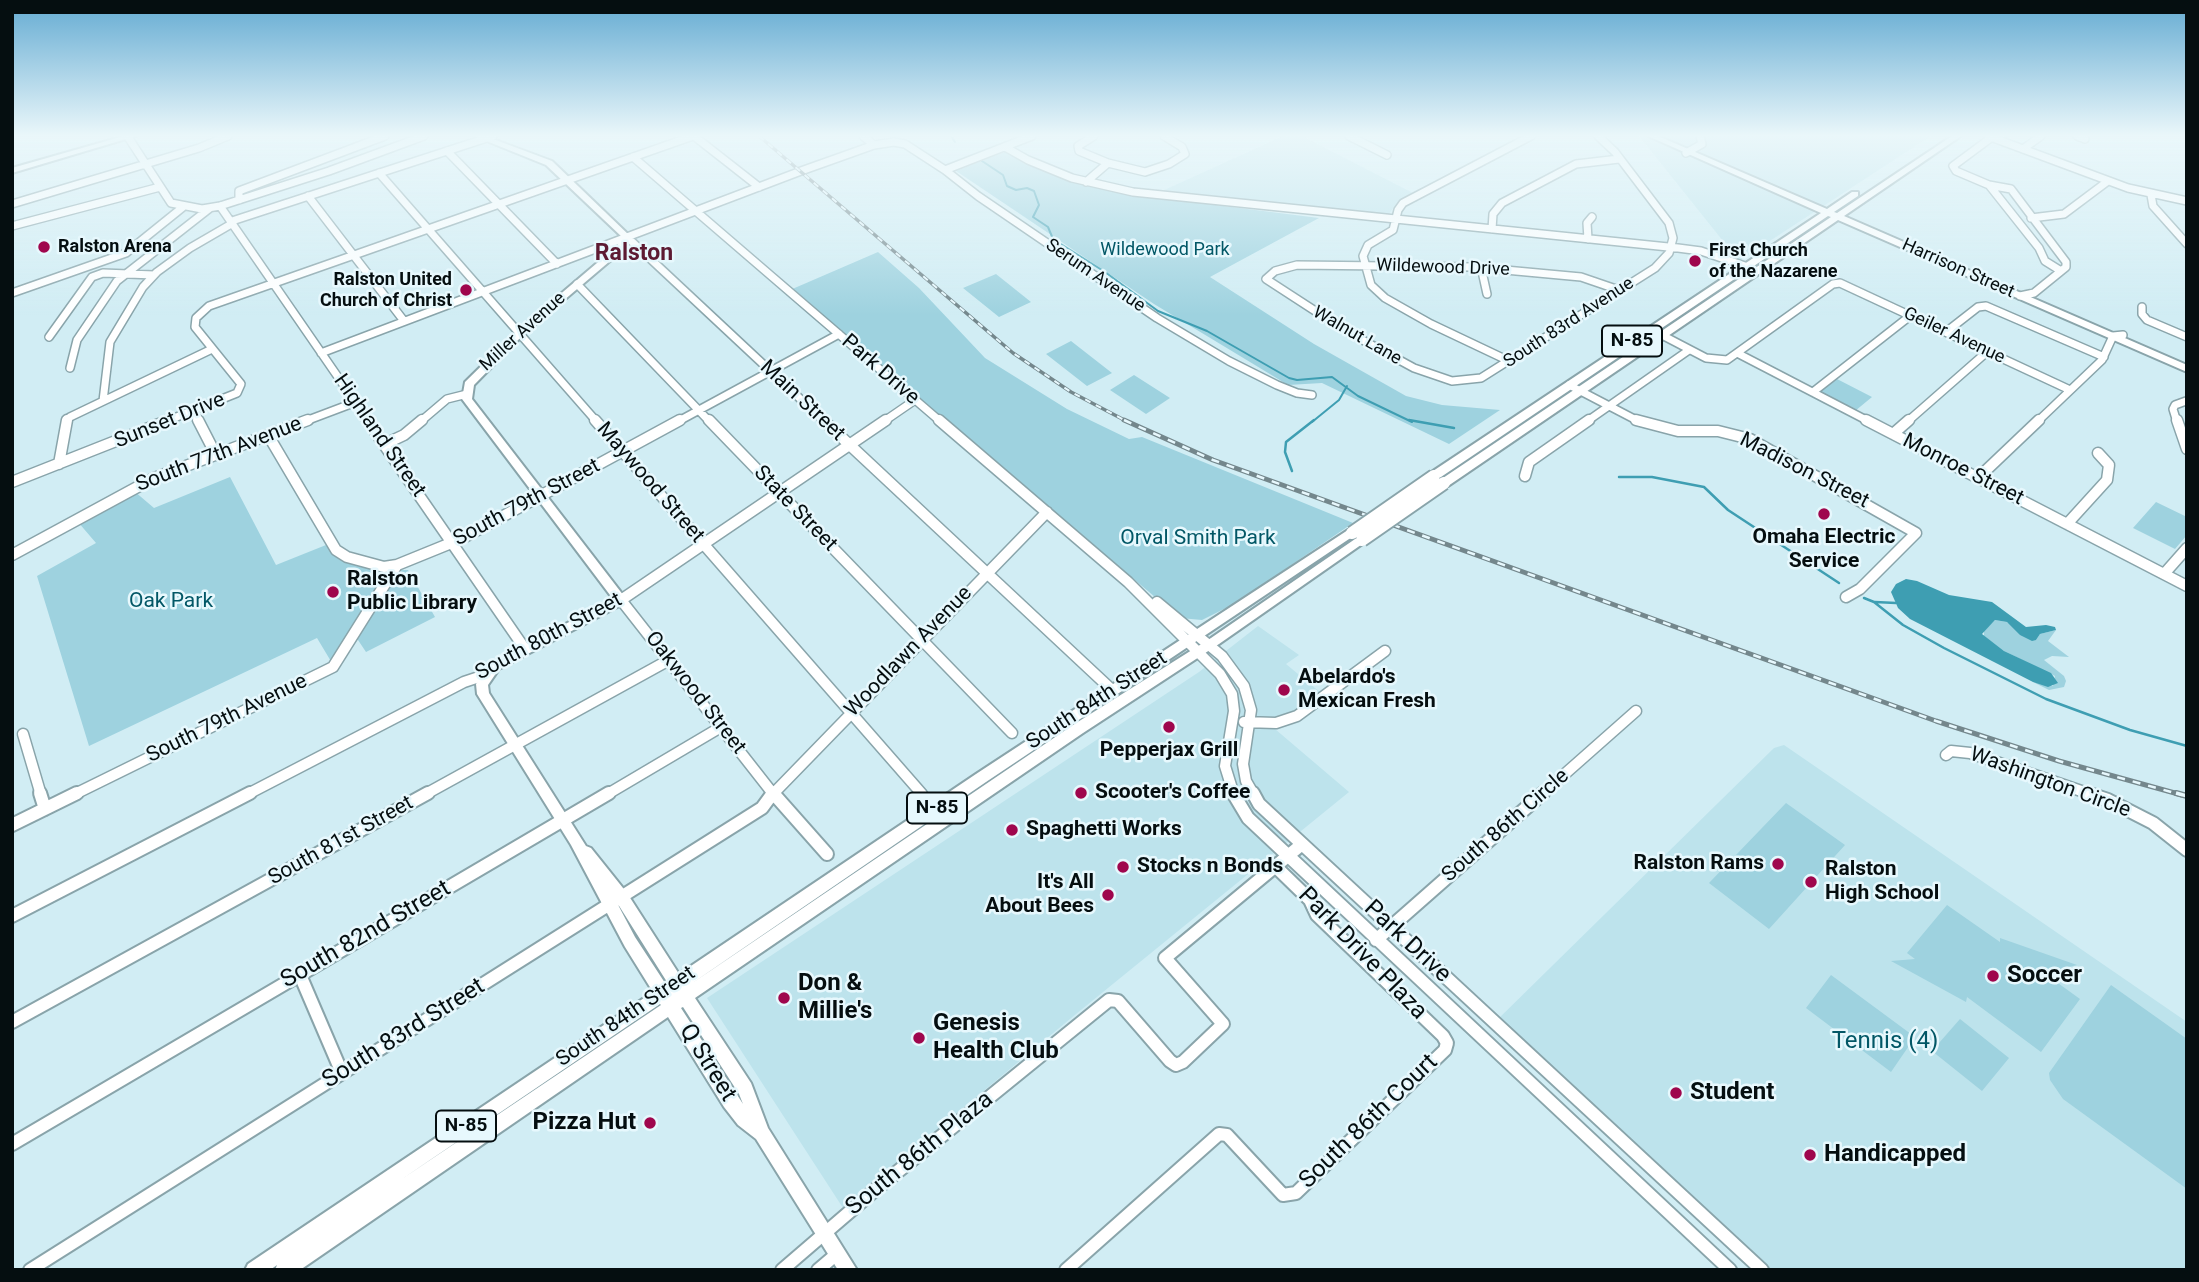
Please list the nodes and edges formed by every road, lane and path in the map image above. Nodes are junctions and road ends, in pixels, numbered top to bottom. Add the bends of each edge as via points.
1 (2151, 195) edge
2 (39, 196) edge
3 (127, 196) edge
4 (166, 196) edge
5 (237, 196) edge
6 (251, 196) edge
7 (308, 196) joint
8 (399, 196) edge
9 (492, 196) edge
10 (523, 196) edge
11 (584, 196) edge
12 (678, 196) edge
13 (735, 196) edge
14 (978, 196) edge
15 (1171, 196) edge
16 (1416, 196) edge
17 (1515, 196) edge
18 (1648, 196) edge
19 (1796, 196) edge
20 (1857, 196) edge
21 (1860, 196) edge
22 (1998, 196) edge
23 (2016, 196) edge
24 (2088, 196) edge
25 (2156, 196) edge
26 (239, 200) junction
27 (2187, 201) edge
28 (12, 204) edge
29 (500, 204) junction
30 (220, 206) junction
31 (183, 207) junction
32 (210, 208) junction
33 (695, 211) junction
34 (1834, 212) junction
35 (1592, 217) dead end
36 (2017, 218) junction
37 (2034, 218) junction
38 (1396, 219) junction
39 (232, 222) junction
40 (12, 226) edge
41 (428, 229) junction
42 (1492, 229) junction
43 (627, 237) junction
44 (1588, 239) junction
45 (2186, 242) edge
46 (1671, 247) junction
47 (353, 255) junction
48 (557, 264) junction
49 (1363, 265) junction
50 (1481, 267) junction
51 (1745, 267) junction
52 (2061, 271) junction
53 (126, 274) junction
54 (154, 275) junction
55 (1266, 277) joint
56 (275, 283) junction
57 (577, 284) junction
58 (1619, 290) junction
59 (12, 292) edge
60 (483, 292) junction
61 (1487, 294) dead end
62 (1720, 294) junction
63 (2026, 296) junction
64 (2142, 307) dead end
65 (1910, 316) junction
66 (404, 321) junction
67 (1946, 332) junction
68 (520, 334) junction
69 (839, 334) junction
70 (1660, 334) junction
71 (2118, 336) junction
72 (49, 337) dead end
73 (2187, 337) edge
74 (212, 349) junction
75 (1689, 350) junction
76 (1987, 352) junction
77 (321, 353) junction
78 (1739, 354) junction
79 (2104, 357) junction
80 (1509, 361) junction
81 (2187, 363) edge
82 (70, 368) dead end
83 (2187, 369) edge
84 (770, 372) junction
85 (1456, 381) joint
86 (1574, 387) junction
87 (2070, 390) junction
88 (1813, 392) junction
89 (467, 394) junction
90 (1312, 395) dead end
91 (915, 400) junction
92 (103, 401) junction
93 (2186, 401) edge
94 (356, 402) junction
95 (1607, 406) junction
96 (699, 410) junction
97 (194, 412) junction
98 (1893, 434) junction
99 (268, 435) junction
100 (385, 444) junction
101 (848, 445) junction
102 (2187, 449) edge
103 (623, 452) junction
104 (2098, 453) dead end
105 (216, 454) junction
106 (59, 464) junction
107 (1525, 476) dead end
108 (1978, 478) junction
109 (1439, 480) joint
110 (12, 482) edge
111 (779, 492) junction
112 (541, 496) junction
113 (1047, 512) junction
114 (2067, 524) junction
115 (453, 543) junction
116 (703, 544) junction
117 (2187, 548) edge
118 (12, 555) edge
119 (397, 565) junction
120 (986, 573) junction
121 (2164, 574) junction
122 (2187, 586) edge
123 (1846, 597) dead end
124 (621, 600) junction
125 (922, 639) junction
126 (1199, 643) junction
127 (525, 649) junction
128 (1385, 651) dead end
129 (669, 660) junction
130 (488, 674) junction
131 (1112, 690) junction
132 (1636, 711) dead end
133 (851, 712) junction
134 (1234, 721) junction
135 (1250, 723) junction
136 (721, 727) junction
137 (1012, 733) dead end
138 (23, 734) dead end
139 (515, 745) junction
140 (1946, 755) dead end
141 (773, 794) junction
142 (922, 794) dead end
143 (45, 809) junction
144 (562, 820) junction
145 (12, 825) edge
146 (1301, 845) junction
147 (2187, 850) edge
148 (827, 854) dead end
149 (1287, 856) junction
150 (1275, 866) junction
151 (615, 902) junction
152 (12, 916) edge
153 (1390, 927) junction
154 (1376, 940) junction
155 (300, 975) junction
156 (681, 989) junction
157 (666, 999) junction
158 (12, 1022) edge
159 (1447, 1043) joint
160 (342, 1073) junction
161 (762, 1133) junction
162 (12, 1144) edge
163 (824, 1232) junction
164 (838, 1253) junction
165 (784, 1269) edge
166 (30, 1270) edge
167 (254, 1270) edge
168 (284, 1270) edge
169 (818, 1270) edge
170 (848, 1270) edge
171 (1066, 1270) edge
172 (1730, 1270) edge
173 (1762, 1270) edge

1 - 45 street via 2153,206
2 - 28 street
3 - 40 street
4 - 31 street
5 - 26 street
6 - 26 street
7 - 39 street
7 - 47 street
8 - 41 street, Maywood Street
9 - 29 street
10 - 29 street
11 - 43 main road, Main Street
12 - 33 street, Park Drive
13 - 33 street
14 - 90 street, Serum Avenue via 1145,311 1229,361 1290,391
15 - 38 street
16 - 38 street via 1398,210
17 - 42 street via 1493,214
18 - 46 street via 1669,223
19 - 34 main road, Harrison Street
20 - 34 main road, South 84th Street / N-85
21 - 34 main road, South 84th Street / N-85
22 - 36 street
23 - 37 street
24 - 37 street via 2064,214
25 - 27 street
26 - 30 street
29 - 41 street
29 - 48 street
30 - 32 street
30 - 39 street, Highland Street
31 - 32 street
31 - 59 street via 126,253
32 - 53 street
33 - 43 street
33 - 69 street, Park Drive
34 - 51 main road, South 84th Street / N-85
34 - 62 main road, South 84th Street / N-85
34 - 63 main road, Harrison Street
35 - 44 street via 1587,223
36 - 37 street
36 - 52 street via 2045,261
37 - 52 street via 2066,262
38 - 42 street
38 - 49 street via 1394,230 1364,250
39 - 54 street
39 - 56 street, Highland Street
41 - 47 street
41 - 60 street, Maywood Street
42 - 44 street
43 - 48 street
43 - 57 main road, Miller Avenue via 621,248
43 - 84 street, Main Street
44 - 46 street
46 - 51 street via 1701,251
46 - 58 street, South 83rd Avenue via 1659,264
47 - 56 street
47 - 66 street
48 - 60 street
49 - 50 street, Wildewood Drive
49 - 55 street, Wildewood Drive via 1297,265
49 - 80 street via 1371,285 1390,302
50 - 58 street, Wildewood Drive via 1581,277
50 - 61 street
51 - 62 main road
51 - 86 main road, South 84th Street / N-85
52 - 63 street
53 - 54 street
53 - 72 street via 92,277
53 - 82 street via 111,288 77,340
54 - 92 street via 110,342
55 - 85 street, Walnut Lane via 1375,348 1430,375
56 - 74 street, Sunset Drive via 215,303 199,315 195,327
56 - 77 street, Highland Street
57 - 68 main road, Miller Avenue
57 - 96 street, State Street
58 - 80 street, South 83rd Avenue
60 - 66 street
60 - 68 street, Maywood Street
62 - 70 main road, South 84th Street / N-85
63 - 71 main road, Harrison Street
64 - 73 street via 2147,320
65 - 67 street, Geiler Avenue
65 - 78 street, Geiler Avenue via 1836,283
65 - 88 street
66 - 77 street
67 - 76 street, Geiler Avenue
67 - 79 street via 1983,306
68 - 89 main road, Miller Avenue via 475,376
68 - 103 street, Maywood Street
69 - 84 street, South 79th Street
69 - 91 street, Park Drive
70 - 75 street
70 - 86 main road, South 84th Street / N-85
71 - 79 street
71 - 81 main road, Harrison Street
71 - 83 main road, Harrison Street
74 - 92 street
74 - 97 street, Sunset Drive via 241,386 232,397
75 - 78 street via 1716,361
75 - 95 street
76 - 87 street, Geiler Avenue
76 - 98 street
77 - 94 street, Highland Street
78 - 88 street, Monroe Street
79 - 87 street
80 - 85 street, South 83rd Avenue via 1481,378
84 - 96 street, South 79th Street
84 - 101 street, Main Street
86 - 95 street, Madison Street
86 - 109 main road, South 84th Street / N-85
87 - 108 street
88 - 98 street, Monroe Street
89 - 100 street, Miller Avenue via 447,399 404,435
89 - 112 main road, Oakwood Street via 470,405
91 - 101 street, South 80th Street
91 - 113 street, Park Drive
92 - 106 street via 67,420
93 - 102 street via 2173,409
94 - 99 street, South 77th Avenue
94 - 100 street, Highland Street
95 - 107 street via 1528,462
95 - 123 street, Madison Street via 1654,427 1718,431 1750,439 1916,533 1860,589
96 - 103 street, South 79th Street
96 - 111 street, State Street
97 - 105 street
97 - 106 street, Sunset Drive
98 - 108 street, Monroe Street
99 - 105 street, South 77th Avenue
99 - 119 street via 336,550 384,567
100 - 115 street, Highland Street
101 - 111 street, South 80th Street
101 - 120 street, Main Street
103 - 112 street, South 79th Street
103 - 116 street, Maywood Street
104 - 114 street via 2109,465 2107,480
105 - 118 street, South 77th Avenue via 145,482
106 - 110 street, Sunset Drive
108 - 114 street, Monroe Street
109 - 126 main road, South 84th Street / N-85, bridge
111 - 116 street, South 80th Street
111 - 125 street, State Street
112 - 115 street, South 79th Street
112 - 124 main road, Oakwood Street
113 - 120 street, Woodlawn Avenue
113 - 126 street, Park Drive
114 - 121 street, Monroe Street
115 - 119 street, South 79th Street
115 - 127 street, Highland Street
116 - 124 street, South 80th Street
116 - 133 street, Maywood Street
117 - 121 street
119 - 143 street, South 79th Avenue via 333,667
120 - 125 street, Woodlawn Avenue
120 - 131 street, Main Street
121 - 122 street, Monroe Street
124 - 127 main road, South 80th Street
124 - 129 street, Oakwood Street
125 - 133 street, Woodlawn Avenue
125 - 137 street, State Street
126 - 131 main road, South 84th Street / N-85
126 - 134 street, Park Drive via 1232,694
126 - 135 street, Park Drive via 1231,666 1244,686
126 - 156 main road, South 84th Street / N-85 via 1107,709
127 - 130 main road, South 80th Street
128 - 135 street via 1297,716 1283,722
129 - 136 street, Oakwood Street
129 - 139 street, South 81st Street
130 - 139 main road, Q Street via 483,694
130 - 152 street, South 80th Street via 464,682
131 - 156 main road, South 84th Street / N-85
132 - 153 street, South 86th Circle
133 - 141 street, Woodlawn Avenue
133 - 142 street, Maywood Street
134 - 135 street
134 - 149 street, Park Drive via 1225,757 1230,784 1248,818
135 - 146 street, Park Drive via 1242,765 1246,781 1259,804
136 - 141 street, Oakwood Street
136 - 144 street, South 82nd Street
138 - 143 street
139 - 144 main road, Q Street
139 - 158 street, South 81st Street
140 - 147 street, Washington Circle via 1970,752 2108,800 2153,823
141 - 148 street, Oakwood Street
141 - 151 street, South 83rd Street via 762,808
143 - 145 street, South 79th Avenue
144 - 151 main road, Q Street
144 - 155 street, South 82nd Street
146 - 149 street
146 - 153 street, Park Drive
149 - 150 street
149 - 154 street, Park Drive
150 - 159 street, Park Drive Plaza via 1310,900 1317,915
150 - 163 street, South 86th Plaza via 1165,958 1223,1024 1176,1065 1114,999 1109,1000
151 - 156 main road, Q Street
151 - 157 main road, Q Street
151 - 160 street, South 83rd Street
153 - 154 street, South 86th Circle
153 - 173 street, Park Drive
154 - 172 street, Park Drive
155 - 160 street
155 - 162 street, South 82nd Street
156 - 157 main road, South 84th Street / N-85
156 - 161 main road, Q Street via 745,1089
157 - 161 main road, Q Street via 730,1101
157 - 167 main road, South 84th Street / N-85
157 - 168 main road, South 84th Street / N-85
159 - 171 street, South 86th Court via 1445,1050 1296,1193 1280,1193 1232,1140 1222,1134 1215,1136
160 - 166 street, South 83rd Street
161 - 163 main road, Q Street
163 - 164 main road, Q Street
163 - 165 street, South 86th Plaza
164 - 169 street
164 - 170 main road, Q Street

